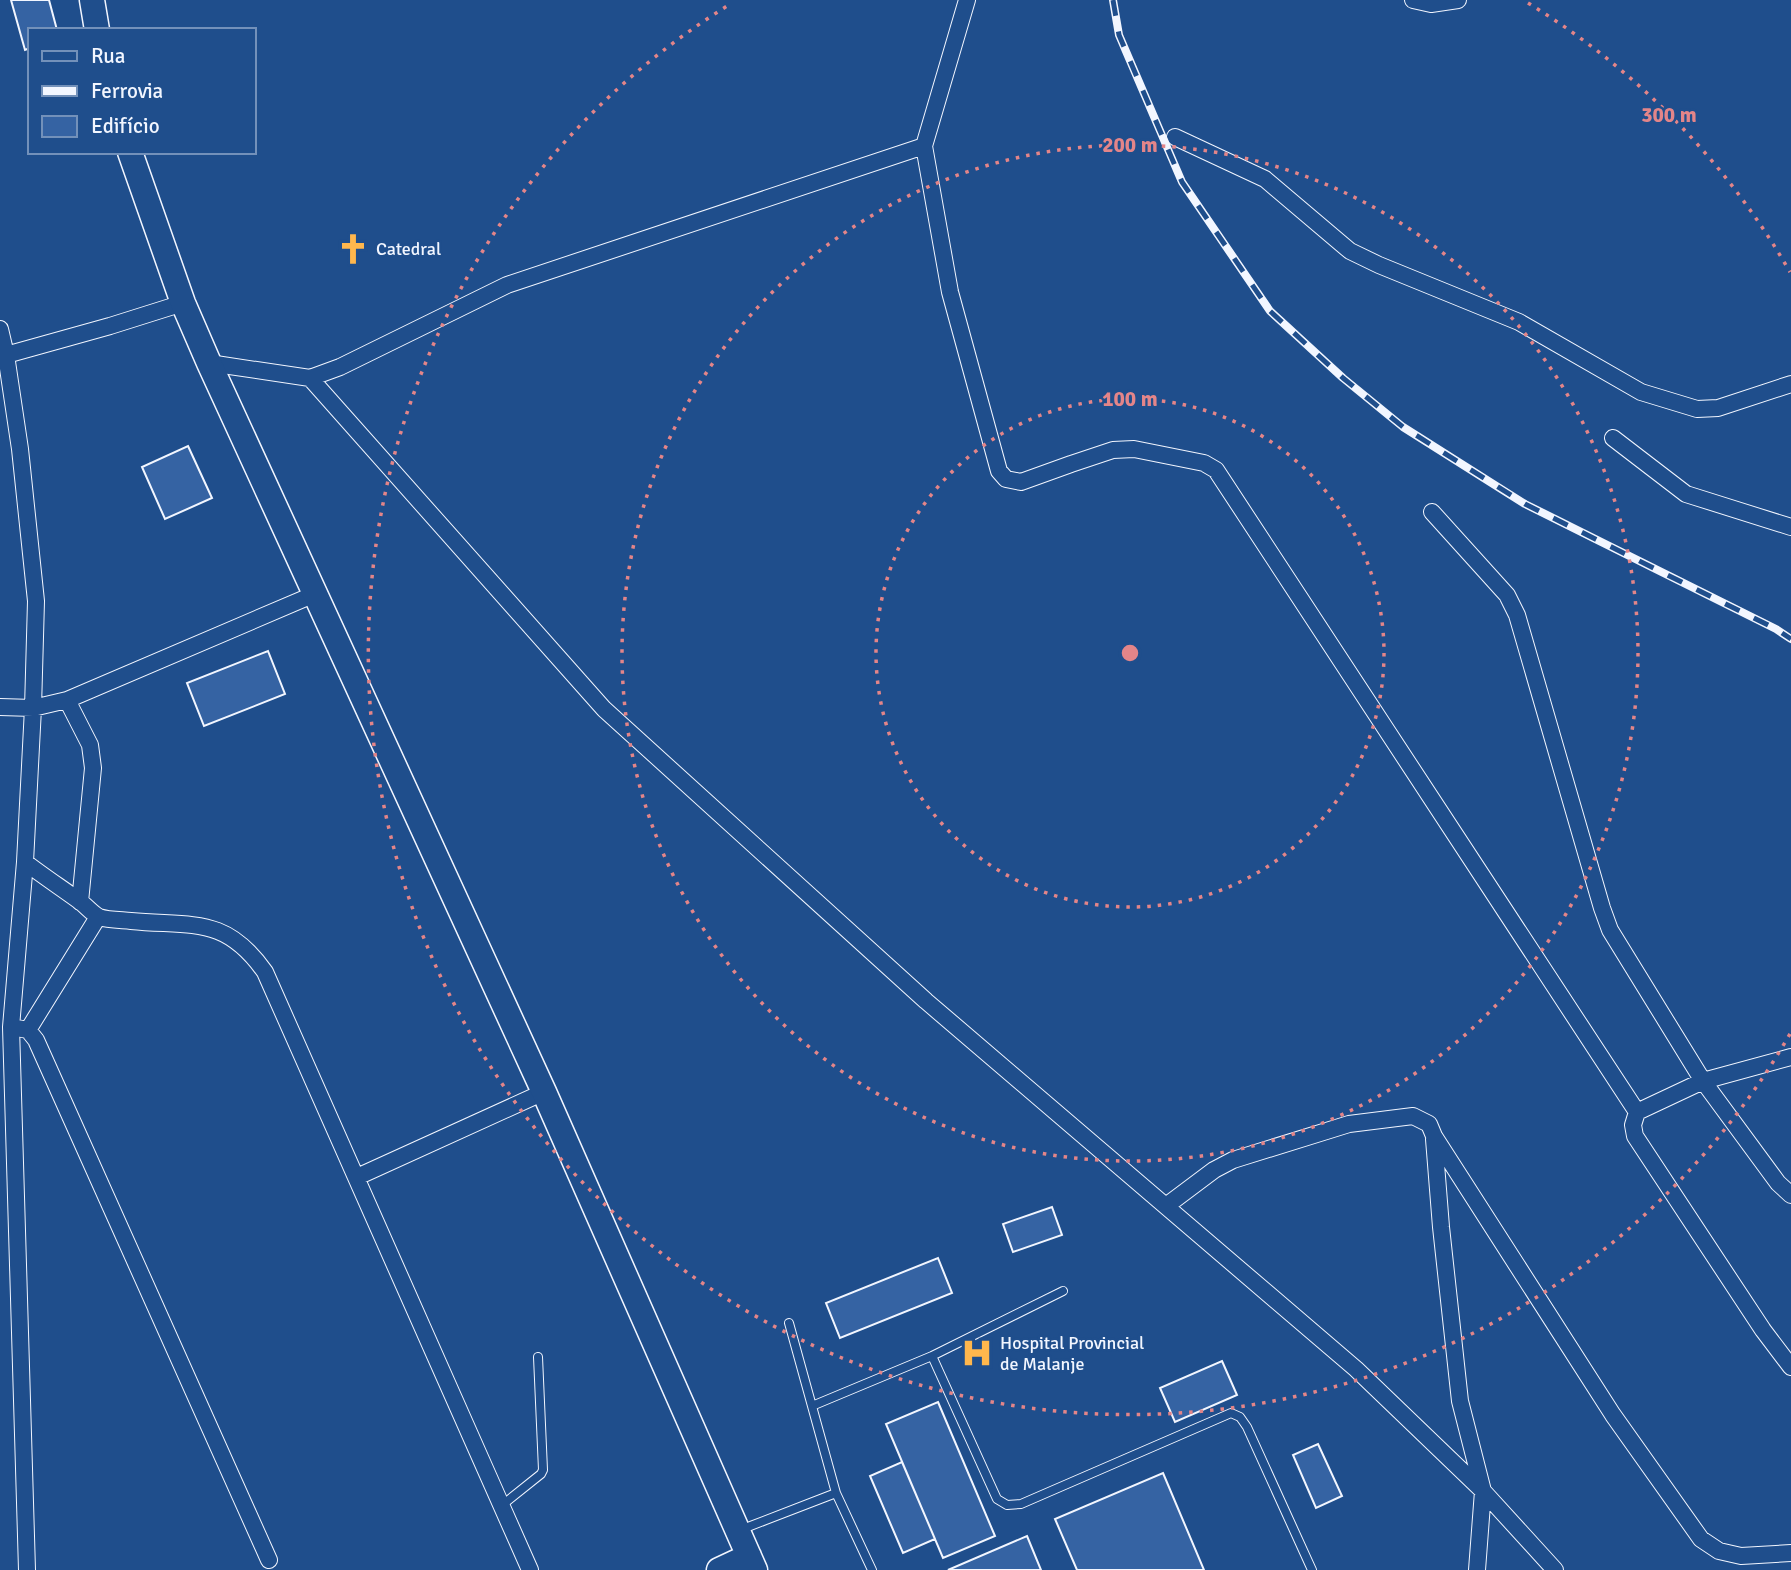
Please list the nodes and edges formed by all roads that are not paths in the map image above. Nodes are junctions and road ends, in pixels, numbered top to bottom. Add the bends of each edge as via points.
1 (92, 0) edge
2 (967, 0) edge
3 (1413, 0) edge
4 (1458, 0) edge
5 (97, 28) edge
6 (1175, 137) dead end
7 (924, 146) junction
8 (131, 154) edge
9 (183, 303) junction
10 (0, 330) edge
11 (6, 355) junction
12 (209, 363) junction
13 (310, 378) junction
14 (1791, 384) edge
15 (1613, 438) dead end
16 (1432, 512) dead end
17 (1791, 527) edge
18 (314, 594) junction
19 (67, 700) junction
20 (0, 707) edge
21 (33, 708) junction
22 (25, 862) junction
23 (80, 902) junction
24 (98, 916) junction
25 (11, 1027) junction
26 (28, 1030) junction
27 (1791, 1057) edge
28 (1703, 1081) junction
29 (544, 1093) junction
30 (1637, 1112) junction
31 (1434, 1136) junction
32 (357, 1177) junction
33 (1791, 1195) edge
34 (1166, 1206) junction
35 (1063, 1291) dead end
36 (789, 1324) dead end
37 (932, 1356) junction
38 (538, 1357) dead end
39 (1791, 1367) edge
40 (812, 1406) junction
41 (1483, 1492) junction
42 (836, 1493) junction
43 (501, 1506) junction
44 (738, 1531) junction
45 (1791, 1553) edge
46 (269, 1560) dead end
47 (752, 1563) edge
48 (27, 1570) edge
49 (530, 1570) edge
50 (719, 1570) edge
51 (872, 1570) edge
52 (1312, 1570) edge
53 (1477, 1570) edge
54 (1555, 1570) edge

1 - 5 main road
2 - 7 street
3 - 4 street via 1432,4
6 - 14 street via 1265,179 1350,251 1519,322 1641,392 1696,409 1718,408
7 - 13 street via 507,285
7 - 30 street via 950,292 999,471 1006,479 1021,482 1113,450 1134,449 1205,463 1216,470
8 - 9 main road
9 - 11 street
9 - 12 main road
10 - 11 street
11 - 21 street via 36,601
12 - 13 street
12 - 18 main road
13 - 34 street via 604,709 926,1002
15 - 17 street via 1686,494
16 - 28 street via 1507,595 1517,615 1610,930
18 - 19 street
18 - 29 main road
19 - 21 street
19 - 23 street via 90,745 93,768
20 - 21 street
21 - 22 street
22 - 23 street
22 - 25 street
23 - 24 street
24 - 26 street
24 - 32 street via 194,924 230,937 255,958
25 - 26 street
25 - 48 street
26 - 46 street
27 - 28 street
28 - 30 street
28 - 33 street
29 - 32 street
29 - 44 main road
30 - 39 street via 1635,1136
31 - 34 street via 1429,1124 1413,1116 1349,1124 1234,1160
31 - 41 street via 1460,1401
31 - 45 street via 1613,1415 1701,1539 1719,1551 1741,1556
32 - 43 street
34 - 41 street via 1356,1369
35 - 37 lane
36 - 40 lane
37 - 40 lane
37 - 52 lane via 996,1499 1007,1505 1020,1504 1231,1413 1240,1417
38 - 43 lane via 543,1470
40 - 42 lane
41 - 53 street
41 - 54 street
42 - 44 lane
42 - 51 lane
43 - 49 street
44 - 47 main road
47 - 50 main road

